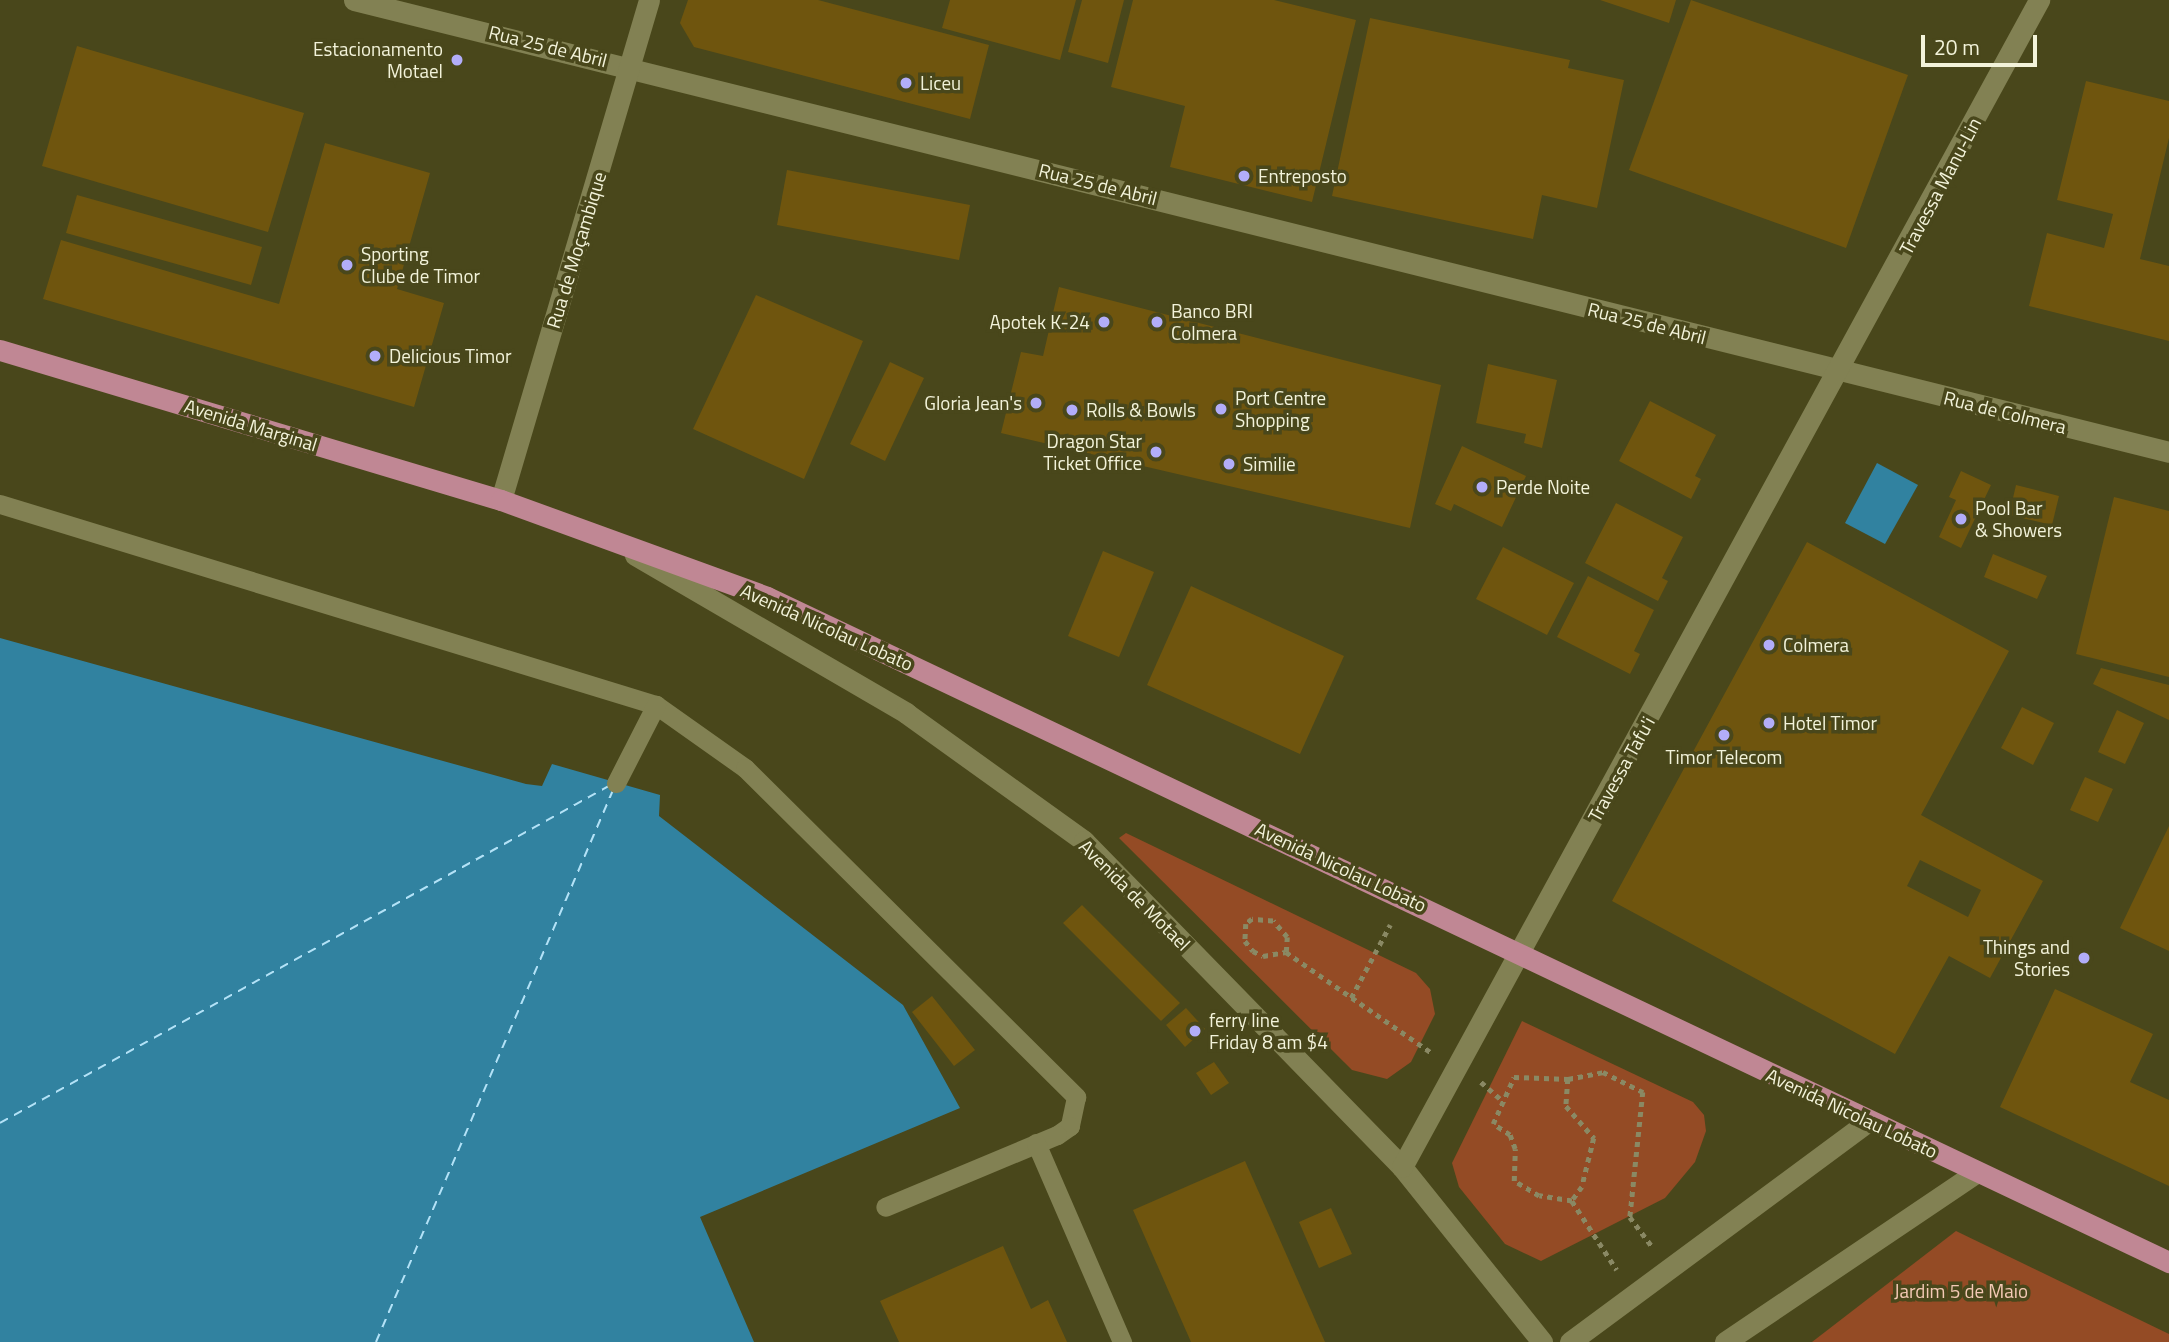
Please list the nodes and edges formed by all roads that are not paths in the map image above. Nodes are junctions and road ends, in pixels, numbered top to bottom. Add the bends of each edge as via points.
1 (354, 0) edge
2 (649, 0) edge
3 (2039, 0) edge
4 (631, 66) junction
5 (0, 350) edge
6 (1841, 372) junction
7 (2169, 452) edge
8 (501, 500) junction
9 (0, 504) edge
10 (600, 534) junction
11 (656, 705) junction
12 (616, 783) dead end
13 (1520, 950) junction
14 (1866, 1123) junction
15 (1036, 1143) junction
16 (1402, 1167) junction
17 (1977, 1172) junction
18 (885, 1207) dead end
19 (2169, 1262) edge
20 (1122, 1342) edge
21 (1542, 1342) edge
22 (1570, 1342) edge
23 (1725, 1342) edge

1 - 4 street, Rua 25 de Abril
2 - 4 street, Rua de Moçambique
3 - 6 street, Travessa Manu-Lin
4 - 6 street, Rua 25 de Abril
4 - 8 street, Rua de Moçambique
5 - 8 main road, Avenida Marginal
6 - 7 street, Rua de Colmera
6 - 13 street, Travessa Tafu'i
8 - 10 main road, Avenida Nicolau Lobato
9 - 11 lane
10 - 13 main road, Avenida Nicolau Lobato via 767,597
10 - 16 street, Avenida de Motael via 906,713 1084,841
11 - 12 lane
11 - 15 lane via 745,768 1076,1097 1070,1126
13 - 14 main road, Avenida Nicolau Lobato
13 - 16 street, Travessa Tafu'i
14 - 17 main road, Avenida Nicolau Lobato
14 - 22 street
15 - 18 lane
15 - 20 lane
16 - 21 street, Avenida de Motael
17 - 19 main road, Avenida Nicolau Lobato
17 - 23 street

